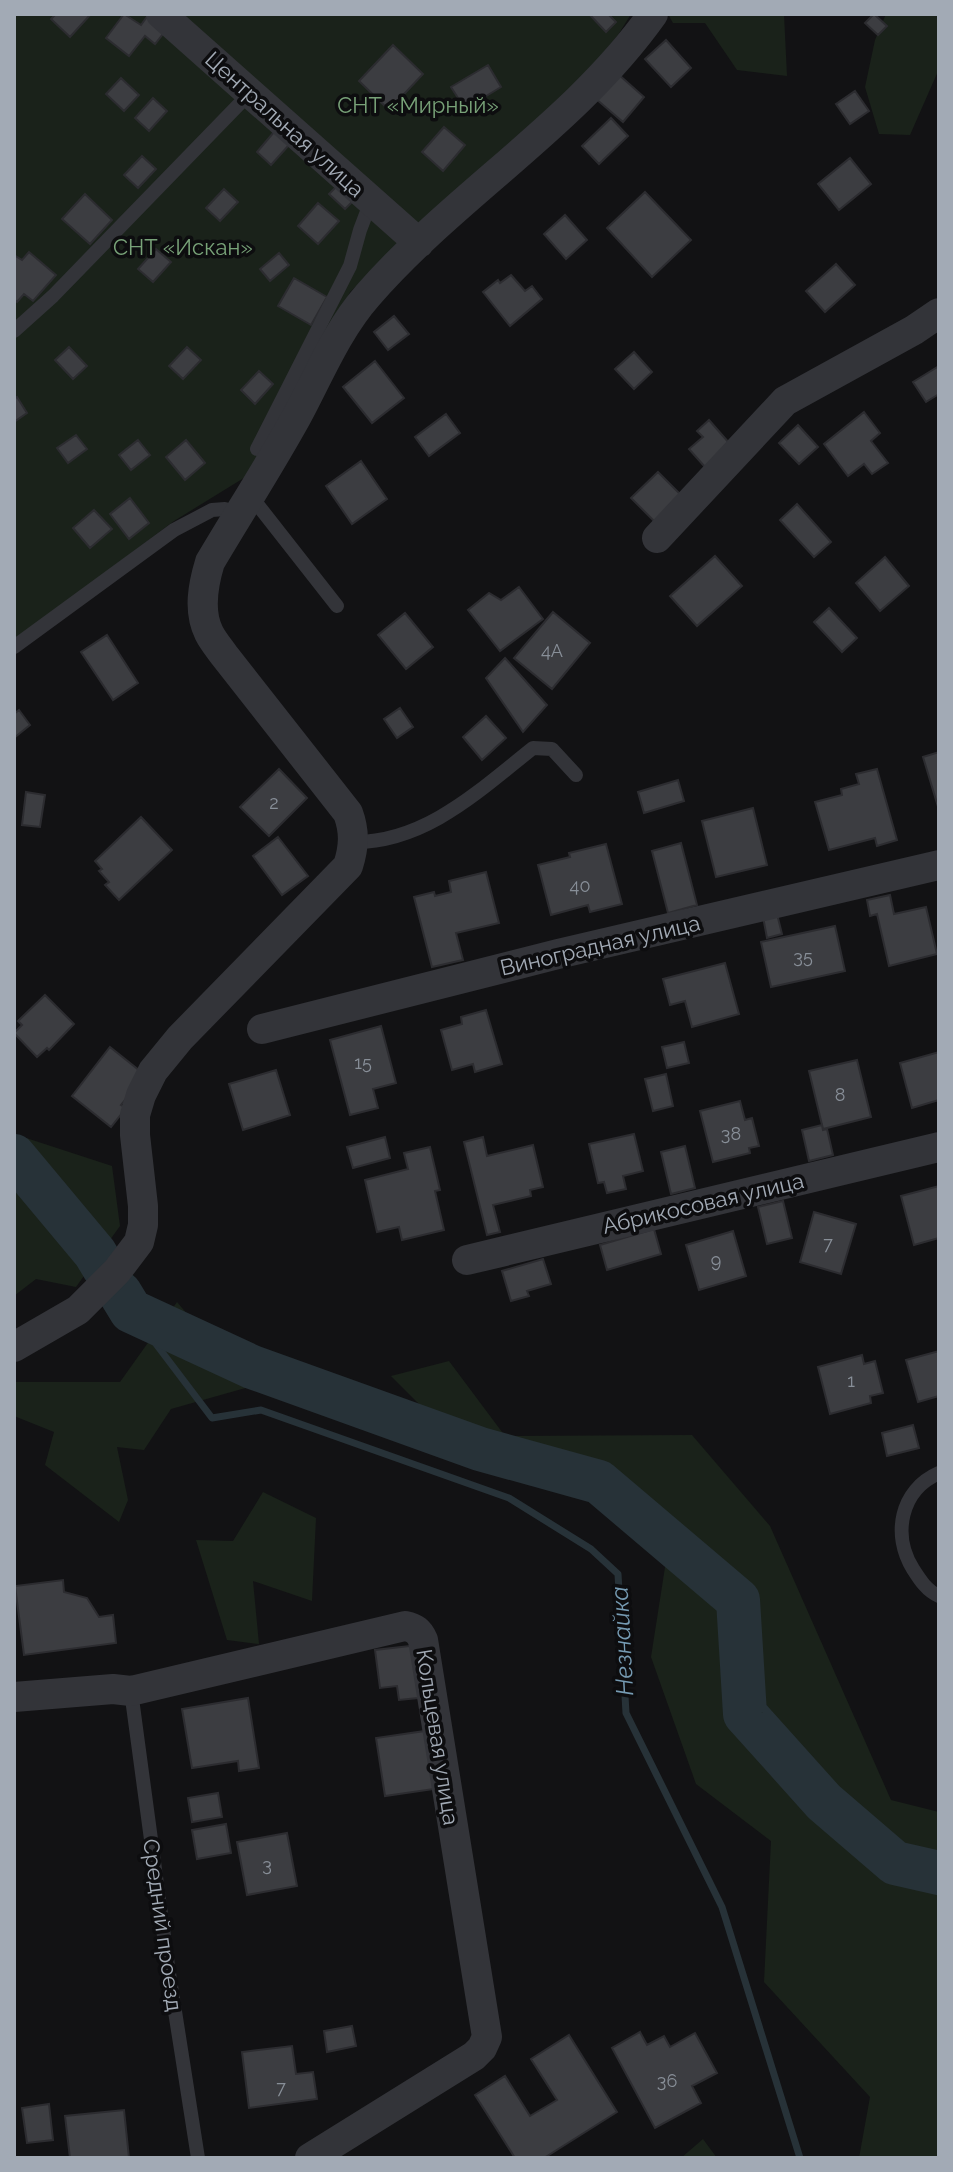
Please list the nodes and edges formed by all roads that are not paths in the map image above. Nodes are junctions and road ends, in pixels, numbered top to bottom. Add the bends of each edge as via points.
1 (161, 14) edge
2 (645, 17) edge
3 (250, 93) junction
4 (371, 201) junction
5 (414, 238) junction
6 (939, 313) edge
7 (14, 331) edge
8 (257, 449) dead end
9 (244, 505) junction
10 (657, 538) dead end
11 (337, 606) dead end
12 (14, 647) edge
13 (576, 775) dead end
14 (353, 842) junction
15 (939, 865) edge
16 (262, 1029) dead end
17 (939, 1147) edge
18 (467, 1260) dead end
19 (14, 1347) edge
20 (939, 1473) edge
21 (939, 1596) edge
22 (131, 1691) junction
23 (14, 1697) edge
24 (198, 2158) edge
25 (310, 2158) edge

1 - 3 street, Центральная улица
2 - 5 street via 582,96
3 - 4 street, Центральная улица
3 - 7 lane
4 - 5 street, Центральная улица
4 - 8 lane via 350,266
5 - 9 street via 352,315
6 - 10 street via 785,401
9 - 11 lane
9 - 12 lane via 212,510 174,530
9 - 14 street via 210,562 203,585 209,633 348,813
13 - 14 lane via 552,749 533,748 461,805 414,831
14 - 19 street via 348,866 180,1038 146,1083 135,1115 143,1206 139,1242 78,1310
15 - 16 street, Виноградная улица
17 - 18 street, Абрикосовая улица
20 - 21 lane via 916,1489 901,1520 910,1563
22 - 23 street, Кольцевая улица
22 - 24 lane, Средний проезд
22 - 25 street, Кольцевая улица via 405,1626 423,1640 487,2037 474,2056

